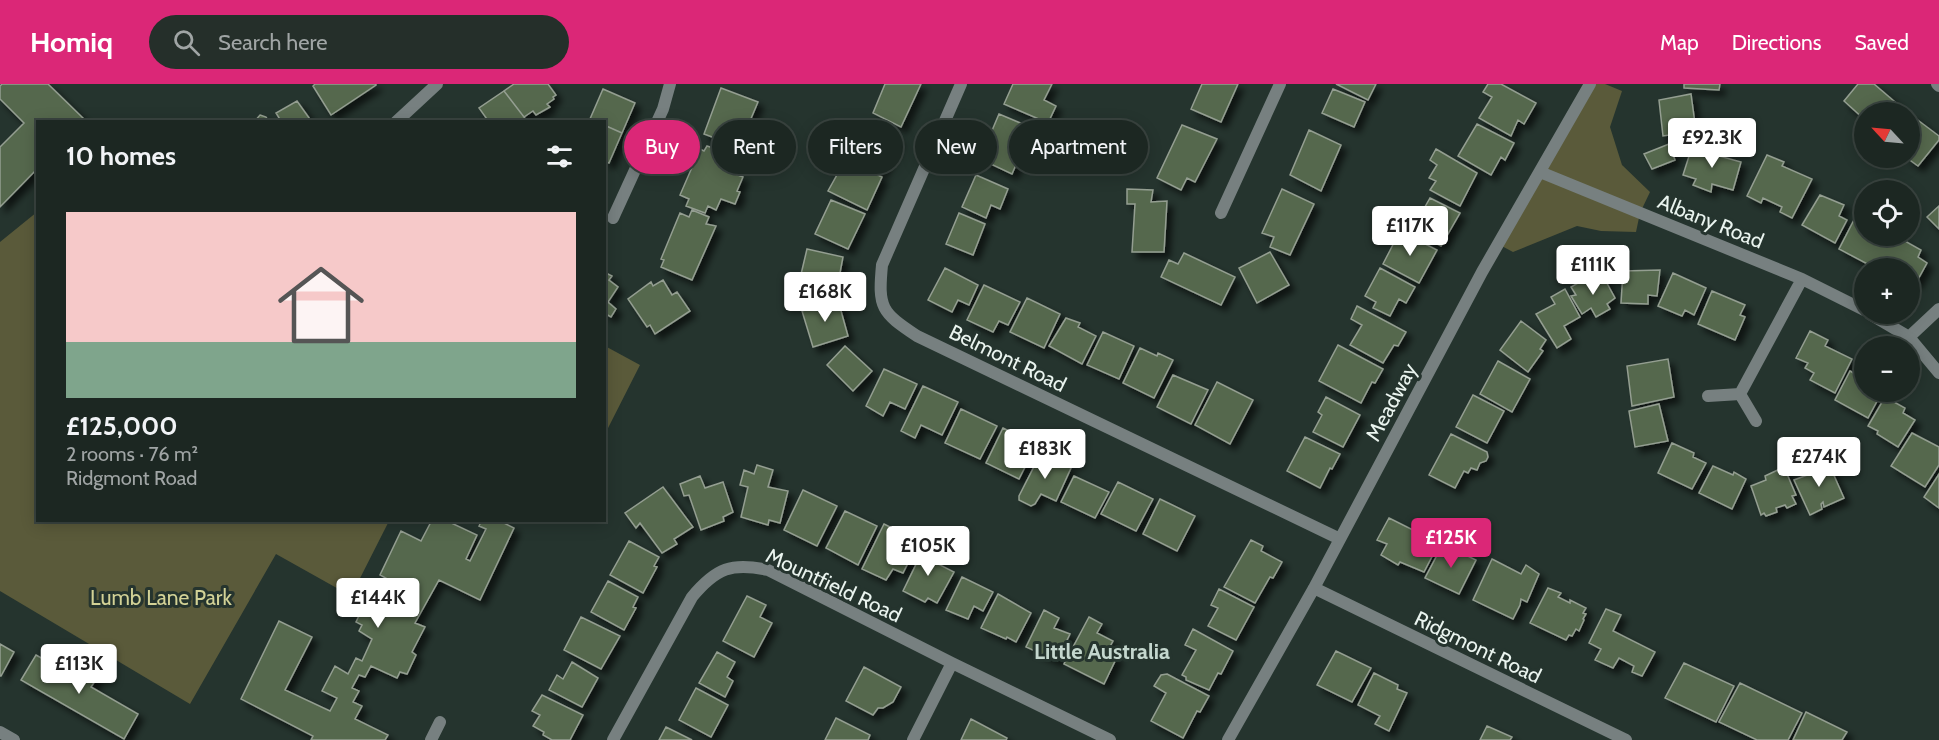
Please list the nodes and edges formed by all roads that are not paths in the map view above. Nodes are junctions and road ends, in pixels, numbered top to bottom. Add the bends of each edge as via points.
1 (438, 84) edge
2 (670, 84) edge
3 (962, 84) edge
4 (1280, 84) edge
5 (1590, 84) edge
6 (398, 120) edge
7 (1540, 172) junction
8 (1221, 213) dead end
9 (613, 218) dead end
10 (1802, 279) junction
11 (1854, 305) edge
12 (1939, 309) edge
13 (1887, 324) edge
14 (1907, 336) edge
15 (1912, 336) edge
16 (1920, 350) edge
17 (1939, 373) edge
18 (1740, 394) junction
19 (1708, 396) dead end
20 (1756, 421) dead end
21 (1340, 539) junction
22 (1314, 588) junction
23 (952, 663) junction
24 (440, 722) dead end
25 (0, 732) edge
26 (1622, 739) edge
27 (14, 740) edge
28 (431, 740) edge
29 (613, 740) edge
30 (913, 740) edge
31 (1110, 740) edge
32 (1228, 740) edge

1 - 6 street
2 - 9 street via 663,109
3 - 21 street, Belmont Road via 882,265 879,292 884,310 916,336
4 - 8 street
5 - 7 street, Meadway
7 - 10 street, Albany Road
7 - 21 street, Meadway via 1482,272
10 - 11 street, Albany Road
10 - 18 street
12 - 15 street
13 - 14 street
16 - 17 street
18 - 19 street
18 - 20 street
21 - 22 street, Meadway
22 - 26 street, Ridgmont Road
22 - 32 street, Meadway
23 - 29 street, Mountfield Road via 768,570 737,566 717,573 692,597
23 - 30 street
23 - 31 street, Mountfield Road
24 - 28 street
25 - 27 street

